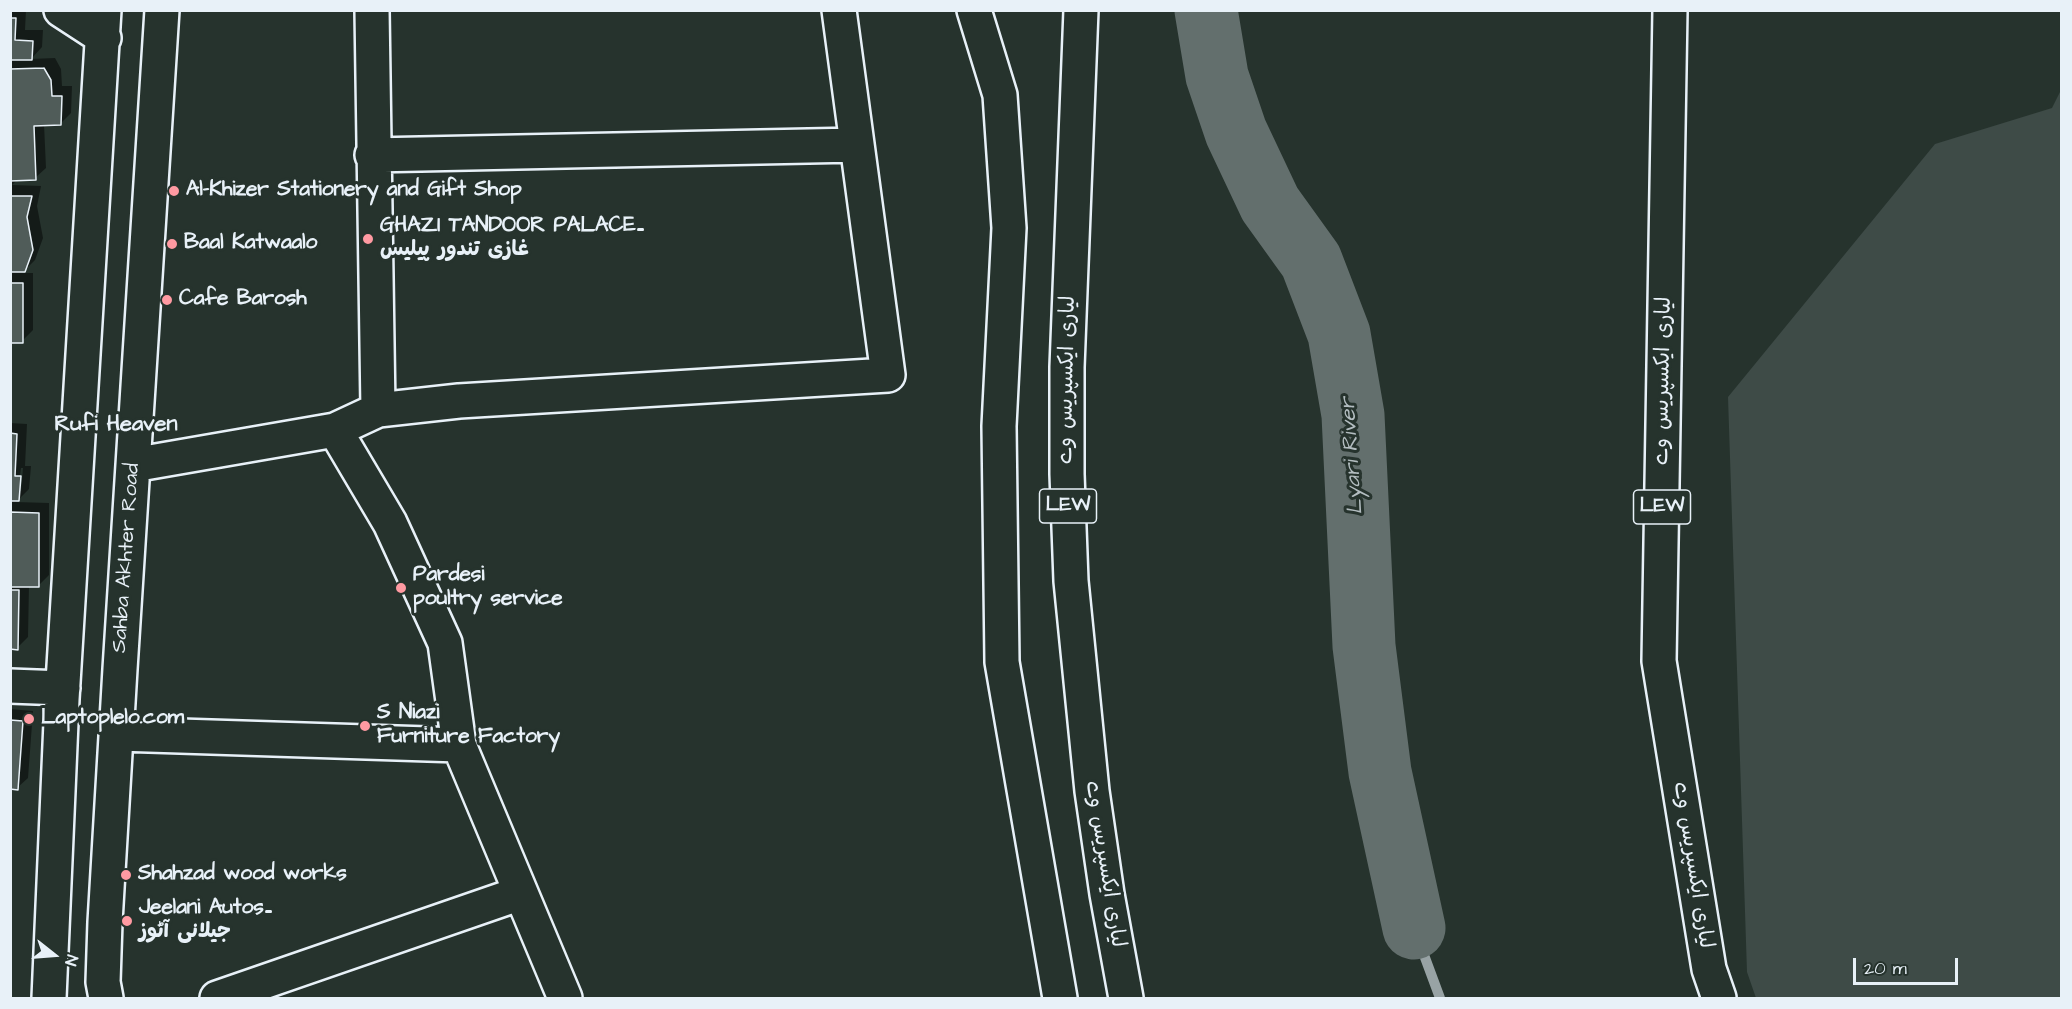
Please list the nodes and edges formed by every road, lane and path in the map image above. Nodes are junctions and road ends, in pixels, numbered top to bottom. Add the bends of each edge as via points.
1 (61, 10) edge
2 (162, 10) edge
3 (372, 10) edge
4 (839, 10) edge
5 (974, 10) edge
6 (1081, 10) edge
7 (1670, 10) edge
8 (104, 24) edge
9 (857, 145) junction
10 (372, 155) junction
11 (378, 410) junction
12 (335, 430) junction
13 (133, 465) junction
14 (10, 686) edge
15 (63, 688) junction
16 (118, 734) junction
17 (459, 746) junction
18 (521, 893) junction
19 (49, 999) edge
20 (106, 999) edge
21 (217, 999) edge
22 (565, 999) edge
23 (1060, 999) edge
24 (1126, 999) edge
25 (1719, 999) edge

1 - 8 main road
2 - 13 main road, Sahba Akhter Road
3 - 10 main road
4 - 9 main road
5 - 23 main road via 1000,95 1009,228 999,426 1002,662
6 - 24 main road, لیاری ایکسپریس وے / LEW via 1066,474 1080,687 1107,894
7 - 25 main road, لیاری ایکسپریس وے / LEW via 1659,661 1709,969
8 - 15 main road
9 - 10 main road
9 - 11 main road via 888,375 459,401
10 - 11 main road
11 - 12 main road
12 - 13 main road
12 - 17 main road via 390,523 445,643
13 - 16 main road, Sahba Akhter Road
14 - 15 main road
15 - 19 main road
16 - 17 main road
16 - 20 main road, Sahba Akhter Road via 105,922
17 - 18 main road
18 - 21 main road
18 - 22 main road

